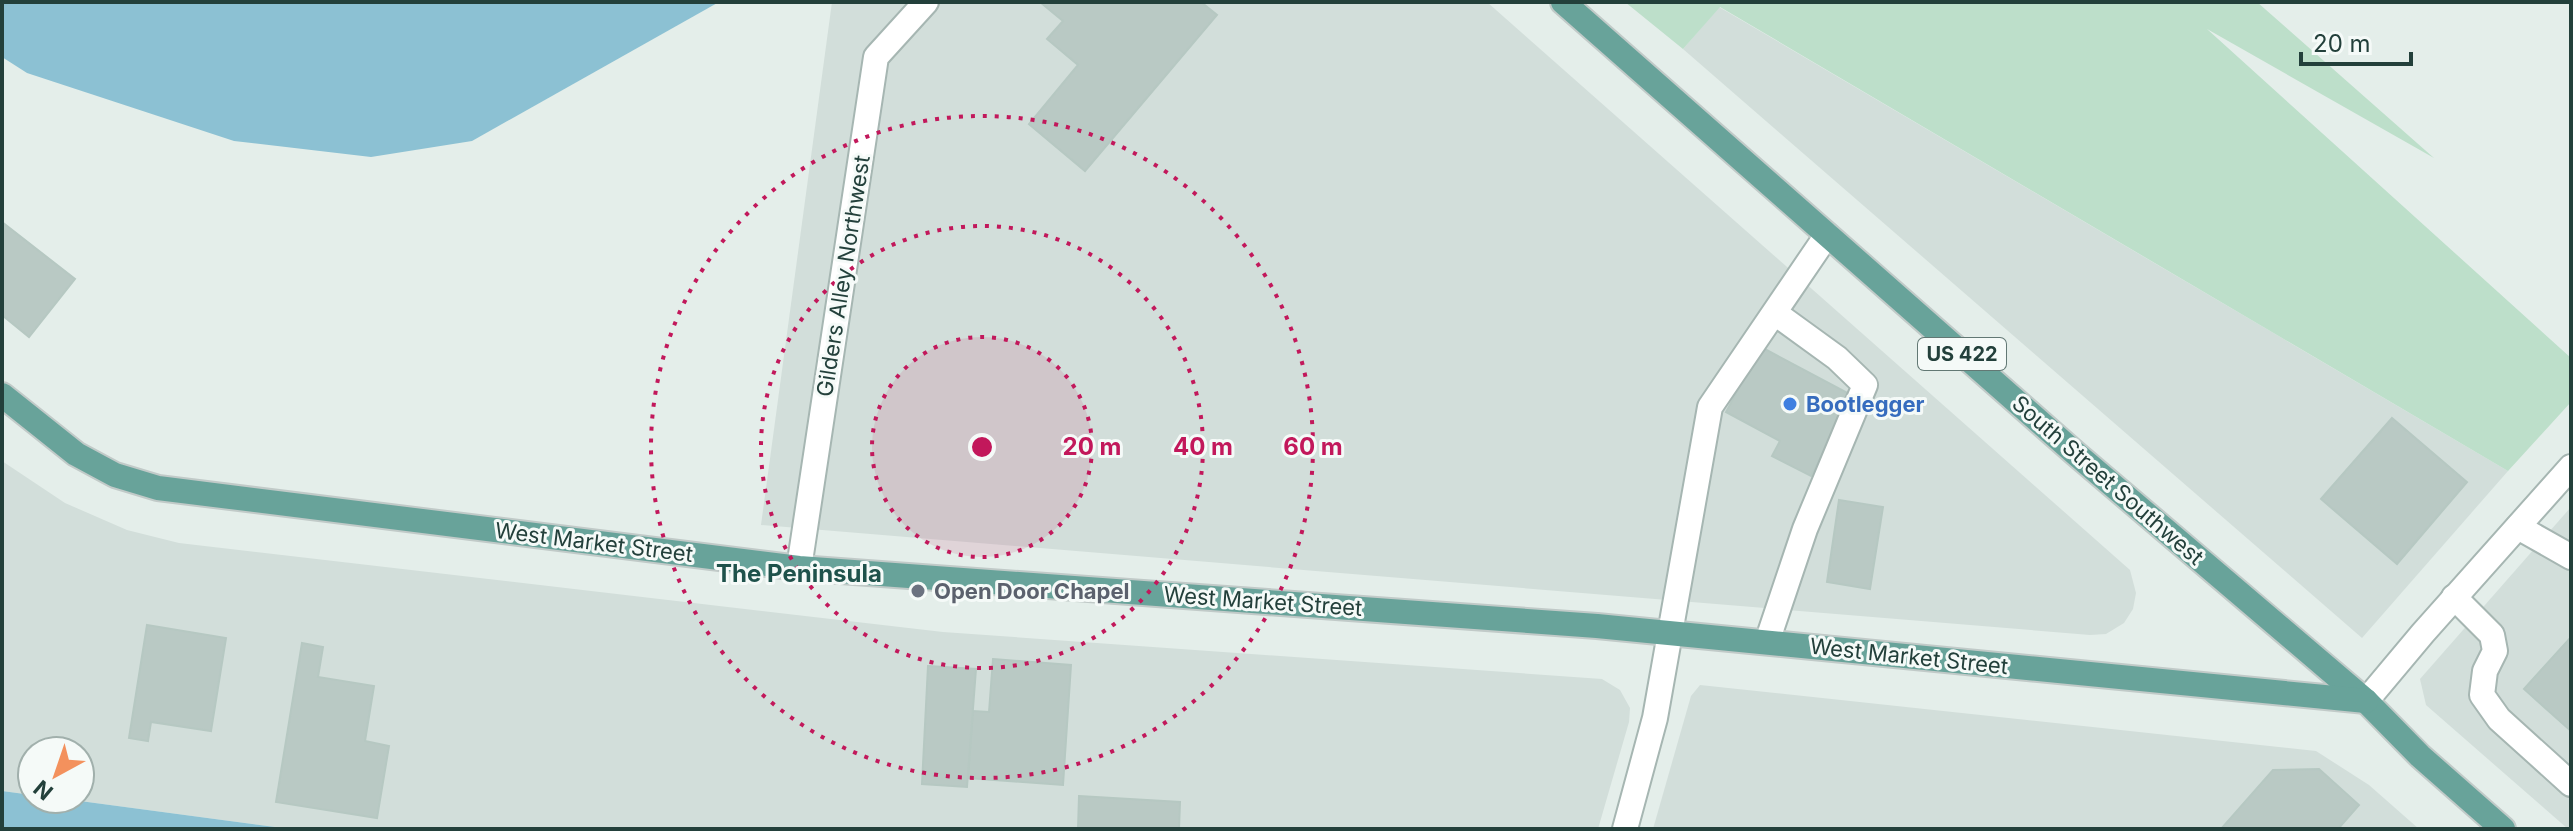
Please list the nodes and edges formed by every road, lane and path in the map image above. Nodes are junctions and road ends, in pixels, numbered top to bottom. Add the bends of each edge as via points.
1 (926, 2) edge
2 (1563, 2) edge
3 (1827, 235) junction
4 (1775, 313) junction
5 (2, 395) edge
6 (2571, 467) edge
7 (2518, 527) junction
8 (2571, 557) edge
9 (799, 568) junction
10 (2454, 597) junction
11 (1669, 635) junction
12 (1767, 642) junction
13 (2366, 701) junction
14 (2571, 784) edge
15 (1625, 829) edge
16 (2503, 829) edge

1 - 9 street, Gilders Alley Northwest via 876,57
2 - 3 main road, South Street Southwest / US 422
3 - 4 street
3 - 13 main road, South Street Southwest / US 422
4 - 11 street via 1710,407
4 - 12 street via 1865,385 1805,529
5 - 9 main road, West Market Street via 76,454 115,475 158,488
6 - 7 street
7 - 8 street
7 - 10 street
9 - 11 main road, West Market Street via 1384,609
10 - 13 street
10 - 14 street via 2492,635 2495,651 2482,695 2499,719
11 - 12 main road, West Market Street
11 - 15 street via 1655,718
12 - 13 main road, West Market Street
13 - 16 main road, US 422

